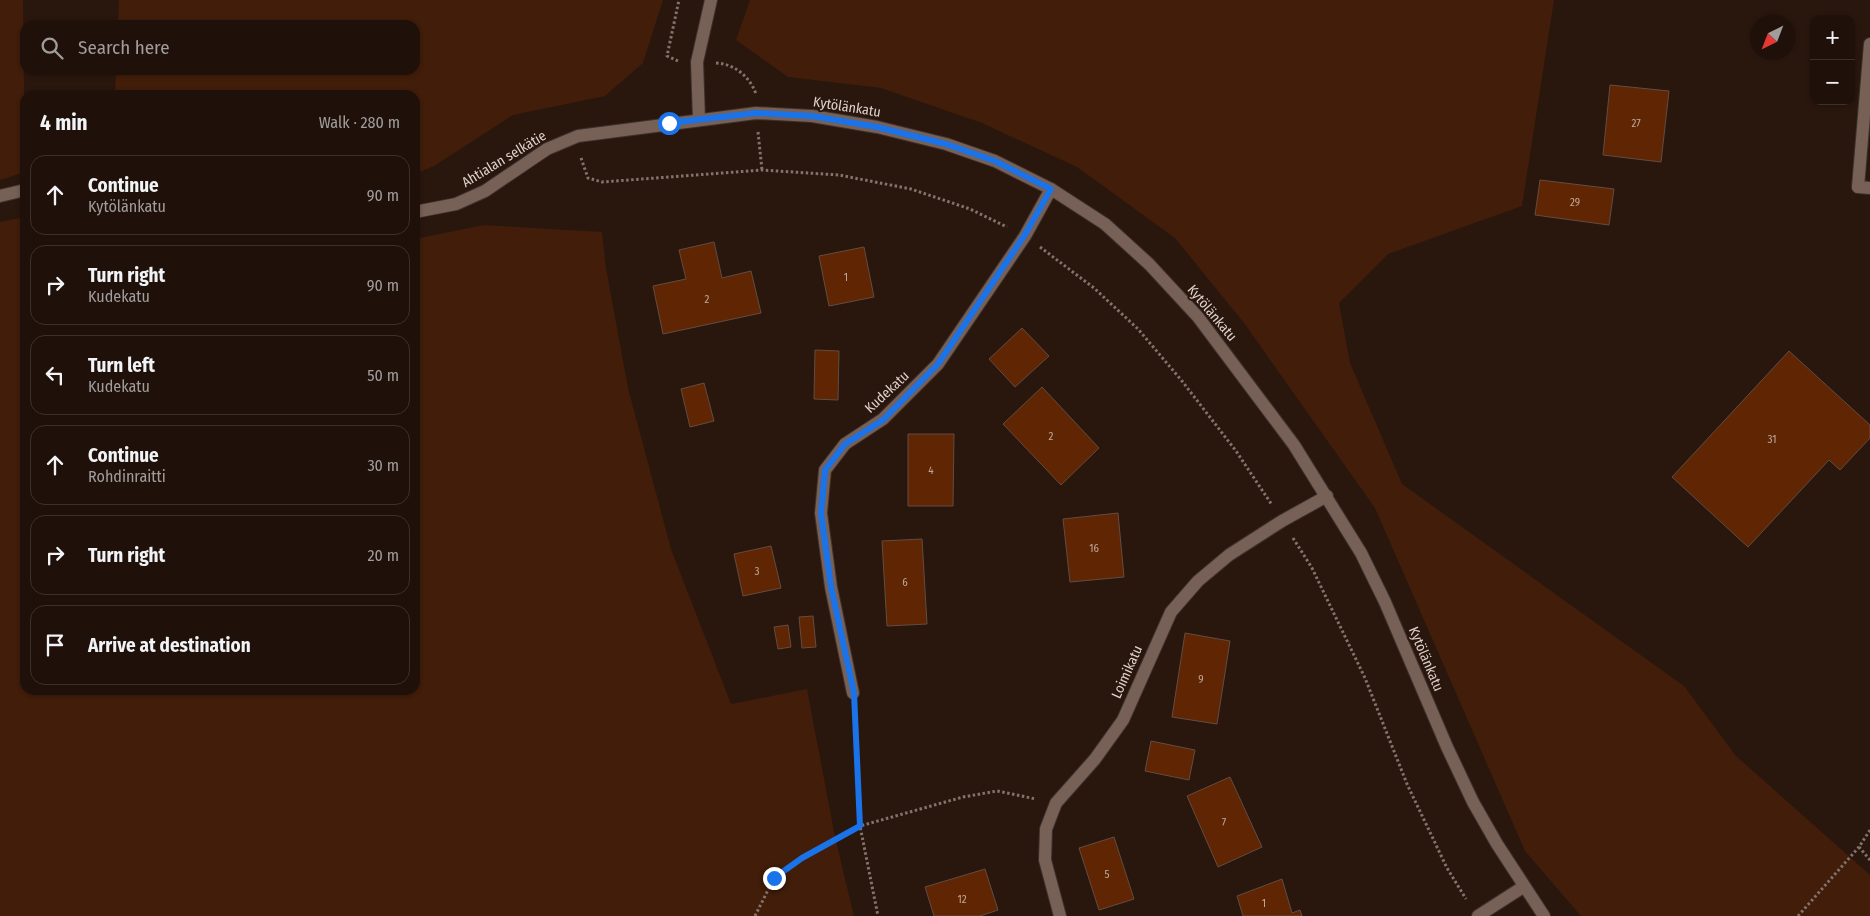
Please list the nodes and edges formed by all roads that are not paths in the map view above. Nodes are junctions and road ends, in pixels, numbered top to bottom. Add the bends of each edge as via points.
1 (711, 0) edge
2 (1870, 44) edge
3 (699, 119) junction
4 (578, 136) joint
5 (1864, 188) edge
6 (1051, 189) junction
7 (20, 191) edge
8 (0, 196) edge
9 (420, 211) edge
10 (1327, 496) junction
11 (854, 693) road end
12 (1523, 887) junction
13 (1060, 916) edge
14 (1478, 916) edge
15 (1544, 916) edge

1 - 3 street via 697,62
2 - 5 street
3 - 4 street, Kytölänkatu
3 - 6 street, Kytölänkatu via 756,113 812,116 877,127 946,144 995,161
4 - 9 street, Ahtialan selkätie via 546,149 485,191 464,201
6 - 10 street, Kytölänkatu via 1105,224 1149,264 1198,317 1294,445
6 - 11 street, Kudekatu via 1024,236 938,364 883,420 845,444 825,470 821,513 831,587
7 - 8 street
10 - 12 street, Kytölänkatu via 1385,602 1473,802
10 - 13 street, Loimikatu via 1229,555 1198,581 1171,612 1123,720 1095,759 1056,803 1046,829 1045,860
12 - 14 street
12 - 15 street, Kytölänkatu

